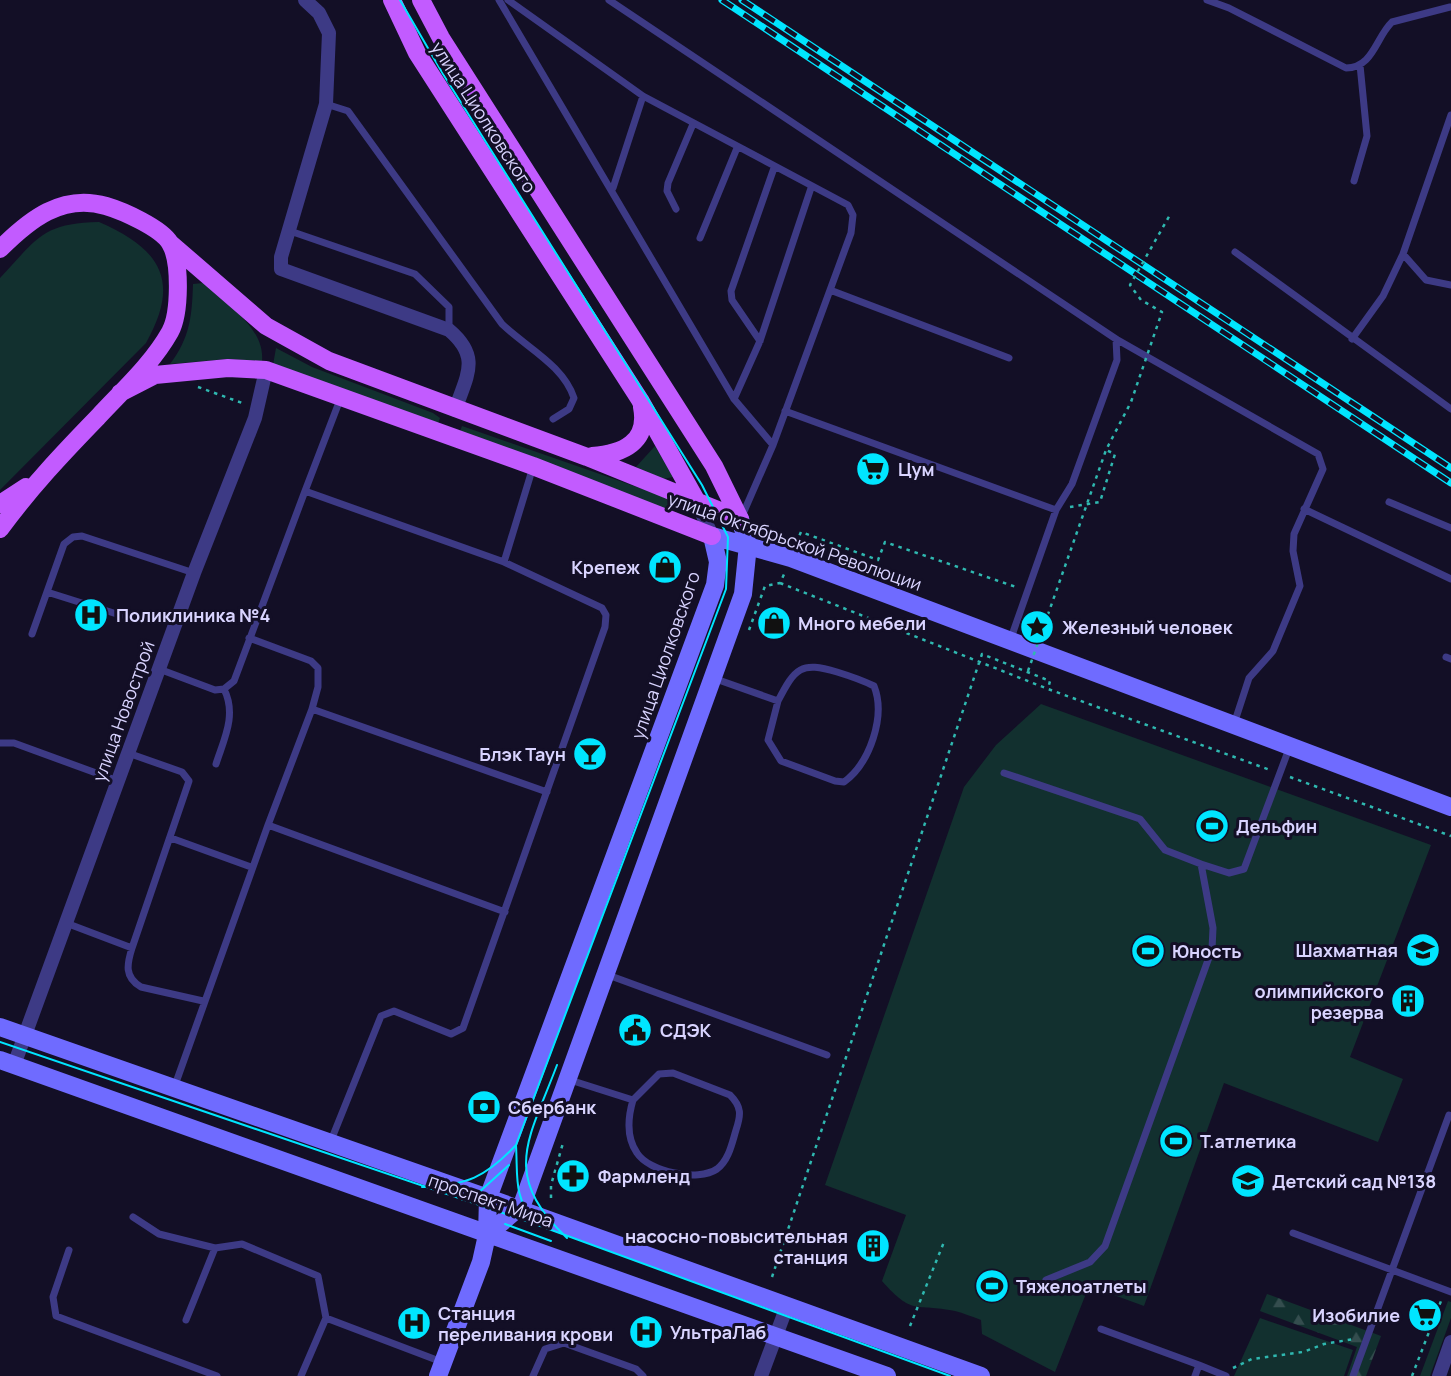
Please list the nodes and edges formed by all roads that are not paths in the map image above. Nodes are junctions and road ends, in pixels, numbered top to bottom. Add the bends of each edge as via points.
1 (304, 0) edge
2 (392, 0) edge
3 (421, 0) edge
4 (499, 0) edge
5 (508, 0) edge
6 (609, 0) edge
7 (1208, 0) edge
8 (1451, 7) edge
9 (1360, 65) junction
10 (643, 96) junction
11 (326, 104) junction
12 (1451, 115) edge
13 (693, 124) junction
14 (737, 148) junction
15 (774, 168) junction
16 (1354, 181) dead end
17 (612, 188) junction
18 (811, 188) junction
19 (676, 208) dead end
20 (290, 231) junction
21 (700, 238) dead end
22 (170, 243) junction
23 (0, 249) edge
24 (1235, 252) dead end
25 (1403, 254) junction
26 (1451, 285) edge
27 (830, 290) junction
28 (449, 330) junction
29 (1116, 338) junction
30 (1352, 339) junction
31 (760, 341) junction
32 (1009, 358) dead end
33 (266, 370) junction
34 (120, 394) junction
35 (341, 396) junction
36 (734, 399) junction
37 (640, 400) junction
38 (1451, 409) edge
39 (455, 410) junction
40 (785, 411) junction
41 (553, 419) dead end
42 (447, 435) junction
43 (773, 445) junction
44 (587, 457) junction
45 (533, 466) junction
46 (35, 481) junction
47 (305, 491) junction
48 (697, 502) junction
49 (1389, 502) dead end
50 (0, 504) edge
51 (1304, 509) junction
52 (1056, 510) junction
53 (740, 519) junction
54 (1451, 528) edge
55 (0, 529) edge
56 (712, 536) junction
57 (748, 545) junction
58 (504, 562) junction
59 (194, 573) junction
60 (1451, 579) edge
61 (47, 592) junction
62 (177, 619) junction
63 (32, 635) dead end
64 (249, 638) junction
65 (1010, 639) junction
66 (159, 669) junction
67 (712, 677) junction
68 (225, 689) junction
69 (778, 701) junction
70 (312, 709) junction
71 (1234, 724) junction
72 (0, 743) edge
73 (1290, 745) junction
74 (128, 752) junction
75 (216, 764) dead end
76 (1004, 773) dead end
77 (118, 780) junction
78 (547, 792) junction
79 (1451, 807) edge
80 (268, 825) junction
81 (170, 838) junction
82 (1201, 863) junction
83 (251, 867) junction
84 (505, 912) junction
85 (66, 923) junction
86 (132, 948) junction
87 (604, 973) junction
88 (204, 1001) junction
89 (0, 1027) edge
90 (24, 1035) junction
91 (827, 1055) dead end
92 (7, 1062) edge
93 (565, 1078) junction
94 (174, 1089) junction
95 (633, 1100) junction
96 (1448, 1115) dead end
97 (330, 1144) junction
98 (488, 1198) junction
99 (520, 1210) junction
100 (133, 1217) dead end
101 (1293, 1233) dead end
102 (487, 1235) junction
103 (215, 1248) junction
104 (69, 1250) dead end
105 (1393, 1271) junction
106 (1046, 1280) dead end
107 (1448, 1291) edge
108 (787, 1306) junction
109 (326, 1318) junction
110 (186, 1321) dead end
111 (1101, 1329) dead end
112 (776, 1335) junction
113 (1451, 1342) edge
114 (1199, 1365) junction
115 (189, 1366) junction
116 (1445, 1368) edge
117 (440, 1369) edge
118 (186, 1376) edge
119 (217, 1376) edge
120 (301, 1376) edge
121 (533, 1376) edge
122 (643, 1376) edge
123 (761, 1376) edge
124 (887, 1376) edge
125 (981, 1376) edge
126 (1195, 1376) edge
127 (1226, 1376) edge
128 (1353, 1376) edge

1 - 11 street via 320,13 328,33
2 - 37 main road, улица Циолковского via 417,52
3 - 53 main road, улица Циолковского via 714,466
4 - 17 lane
5 - 10 lane
6 - 29 lane
7 - 9 lane via 1346,68
8 - 9 lane via 1392,22
9 - 16 lane via 1367,135
10 - 13 lane
10 - 17 lane
11 - 20 street
11 - 41 lane via 348,111 502,324 557,368 574,398 569,409
12 - 25 lane
13 - 14 lane
13 - 19 lane via 668,183 669,198
14 - 15 lane
14 - 21 lane
15 - 18 lane
15 - 31 lane via 730,291
17 - 36 lane
18 - 27 lane via 848,205 853,215
18 - 31 lane
20 - 28 lane via 415,274 449,307
20 - 28 street via 280,263 285,273
22 - 23 main road, улица Октябрьской Революции via 123,212 79,202 53,207 23,225
22 - 34 main road via 178,298 172,329
22 - 39 main road, улица Октябрьской Революции via 288,341
24 - 30 lane
25 - 26 lane via 1426,280
25 - 30 lane via 1382,296
27 - 32 lane
27 - 40 lane
28 - 39 street via 470,354
29 - 51 lane via 1318,454 1323,469
29 - 52 lane via 1117,360 1072,484
30 - 38 lane
31 - 36 lane
33 - 34 main road, улица Октябрьской Революции via 228,368 155,375
33 - 35 main road, улица Октябрьской Революции
33 - 59 street, улица Новострой via 255,418
34 - 46 main road
35 - 42 main road, улица Октябрьской Революции
35 - 47 lane
36 - 43 lane
37 - 44 main road via 642,431 636,441 614,455
37 - 48 main road, улица Циолковского
39 - 42 main road
39 - 44 main road, улица Октябрьской Революции
40 - 43 lane
40 - 52 lane
42 - 45 main road, улица Октябрьской Революции
43 - 53 lane
44 - 48 main road, улица Октябрьской Революции
45 - 56 main road, улица Октябрьской Революции
45 - 58 lane
46 - 50 main road
46 - 55 main road
47 - 58 lane
47 - 64 lane
48 - 53 main road, улица Октябрьской Революции
48 - 56 street, улица Циолковского
49 - 54 lane
51 - 60 lane
51 - 71 lane via 1293,542 1300,586 1273,650 1249,678
52 - 65 lane
53 - 57 main road, улица Циолковского
56 - 57 main road, улица Октябрьской Революции
56 - 98 main road, улица Циолковского via 718,562 715,585
57 - 65 main road, улица Октябрьской Революции
57 - 67 main road, улица Циолковского via 743,594
58 - 78 lane via 594,603 606,615
59 - 61 lane via 77,536 64,544
59 - 62 street, улица Новострой
61 - 62 lane via 120,615
61 - 63 lane
62 - 66 street, улица Новострой
64 - 68 lane via 234,681
64 - 70 lane via 311,661 318,668
65 - 71 main road, улица Октябрьской Революции
66 - 68 lane via 215,690
66 - 74 street, улица Новострой
67 - 69 lane
67 - 87 main road, улица Циолковского
68 - 75 lane via 231,710
69 - 69 lane via 768,740 780,761 844,782 863,764 879,711 874,686 816,665 803,667 786,684
70 - 78 lane
70 - 80 lane
71 - 73 main road, улица Октябрьской Революции
72 - 77 lane via 14,743
73 - 79 main road, улица Октябрьской Революции
73 - 82 lane via 1244,869 1229,873
74 - 77 street, улица Новострой
74 - 81 lane via 187,776 188,788
76 - 82 lane via 1140,819 1165,850
77 - 85 street, улица Новострой
78 - 84 lane
80 - 83 lane
80 - 84 lane
81 - 83 lane
81 - 86 lane
82 - 106 lane via 1213,928 1212,949 1111,1232 1098,1257
83 - 88 lane
84 - 97 lane via 463,1028 451,1034 394,1012 381,1016
85 - 86 lane
85 - 90 street, улица Новострой
86 - 88 lane via 127,964 133,982
87 - 91 lane
87 - 93 main road, улица Циолковского
88 - 94 lane
89 - 90 main road, проспект Мира
90 - 92 street, улица Новострой
90 - 94 main road, проспект Мира
92 - 102 main road, проспект Мира
93 - 95 lane
93 - 99 main road, улица Циолковского
94 - 97 main road, проспект Мира
95 - 95 lane via 630,1133 636,1153 646,1162 690,1177 704,1175 723,1162 740,1118 737,1102 730,1095 673,1073 659,1074
96 - 105 lane
97 - 98 main road, проспект Мира
98 - 99 main road, проспект Мира
98 - 102 main road, улица Циолковского
99 - 102 main road
99 - 108 main road, проспект Мира
100 - 103 lane via 159,1234
101 - 105 lane
102 - 112 main road, проспект Мира
102 - 117 main road, улица Циолковского
103 - 109 lane via 242,1244 318,1276
103 - 110 lane
104 - 115 lane via 53,1297 56,1316
105 - 107 lane
105 - 128 lane
108 - 112 street
108 - 125 main road, проспект Мира
109 - 117 lane
109 - 120 lane
111 - 114 lane
112 - 123 street
112 - 124 main road, проспект Мира
113 - 116 street
114 - 126 lane
114 - 127 lane
115 - 118 lane
115 - 119 lane
121 - 122 lane via 545,1349 564,1343 636,1369

